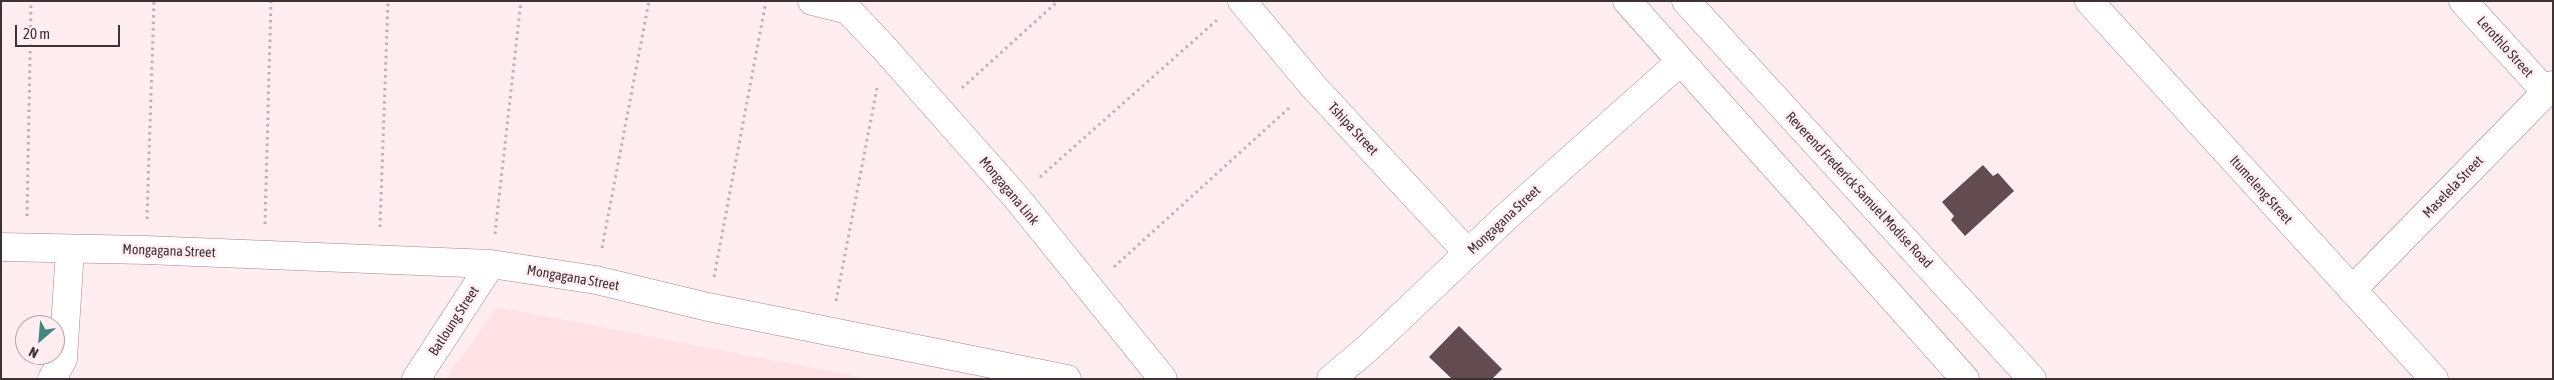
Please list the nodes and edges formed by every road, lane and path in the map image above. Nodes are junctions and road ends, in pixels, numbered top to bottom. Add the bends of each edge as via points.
1 (31, 1) edge
2 (154, 1) edge
3 (271, 1) edge
4 (388, 1) edge
5 (521, 1) edge
6 (649, 1) edge
7 (766, 1) edge
8 (812, 1) edge
9 (1058, 1) edge
10 (1627, 1) edge
11 (1686, 1) edge
12 (2089, 1) edge
13 (2463, 1) edge
14 (853, 6) edge
15 (1233, 8) edge
16 (885, 49) junction
17 (1680, 62) junction
18 (1313, 86) junction
19 (2549, 88) edge
20 (939, 109) junction
21 (1016, 197) junction
22 (14, 247) edge
23 (70, 249) junction
24 (146, 250) junction
25 (1468, 253) junction
26 (264, 255) junction
27 (378, 260) junction
28 (491, 264) junction
29 (596, 280) junction
30 (1089, 290) junction
31 (2352, 290) junction
32 (708, 307) junction
33 (830, 330) junction
34 (52, 379) edge
35 (416, 379) edge
36 (1067, 379) edge
37 (1163, 379) edge
38 (1331, 379) edge
39 (1965, 379) edge
40 (2032, 379) edge
41 (2434, 379) edge

1 - 22 path
2 - 24 path
3 - 26 path
4 - 27 path
5 - 28 path
6 - 29 path
7 - 32 path
8 - 14 street
9 - 20 path
10 - 17 street
11 - 40 street, Reverend Frederick Samuel Modise Road
12 - 31 street, Itumeleng Street
13 - 19 street, Lerothlo Street
14 - 16 street, Mongagana Link
15 - 18 street, Tshipa Street
15 - 21 path
16 - 20 street, Mongagana Link
16 - 33 path
17 - 25 street, Mongagana Street
17 - 39 street
18 - 25 street, Tshipa Street
18 - 30 path
19 - 31 street, Maselela Street
20 - 21 street, Mongagana Link
21 - 30 street, Mongagana Link
22 - 23 street, Mongagana Street
23 - 24 street, Mongagana Street
23 - 34 street via 63,359
24 - 26 street, Mongagana Street
25 - 38 street, Mongagana Street
26 - 27 street, Mongagana Street
27 - 28 street, Mongagana Street
28 - 29 street, Mongagana Street
28 - 35 street, Batloung Street
29 - 32 street, Mongagana Street
30 - 37 street, Mongagana Link
31 - 41 street, Itumeleng Street
32 - 33 street, Mongagana Street
33 - 36 street, Mongagana Street

